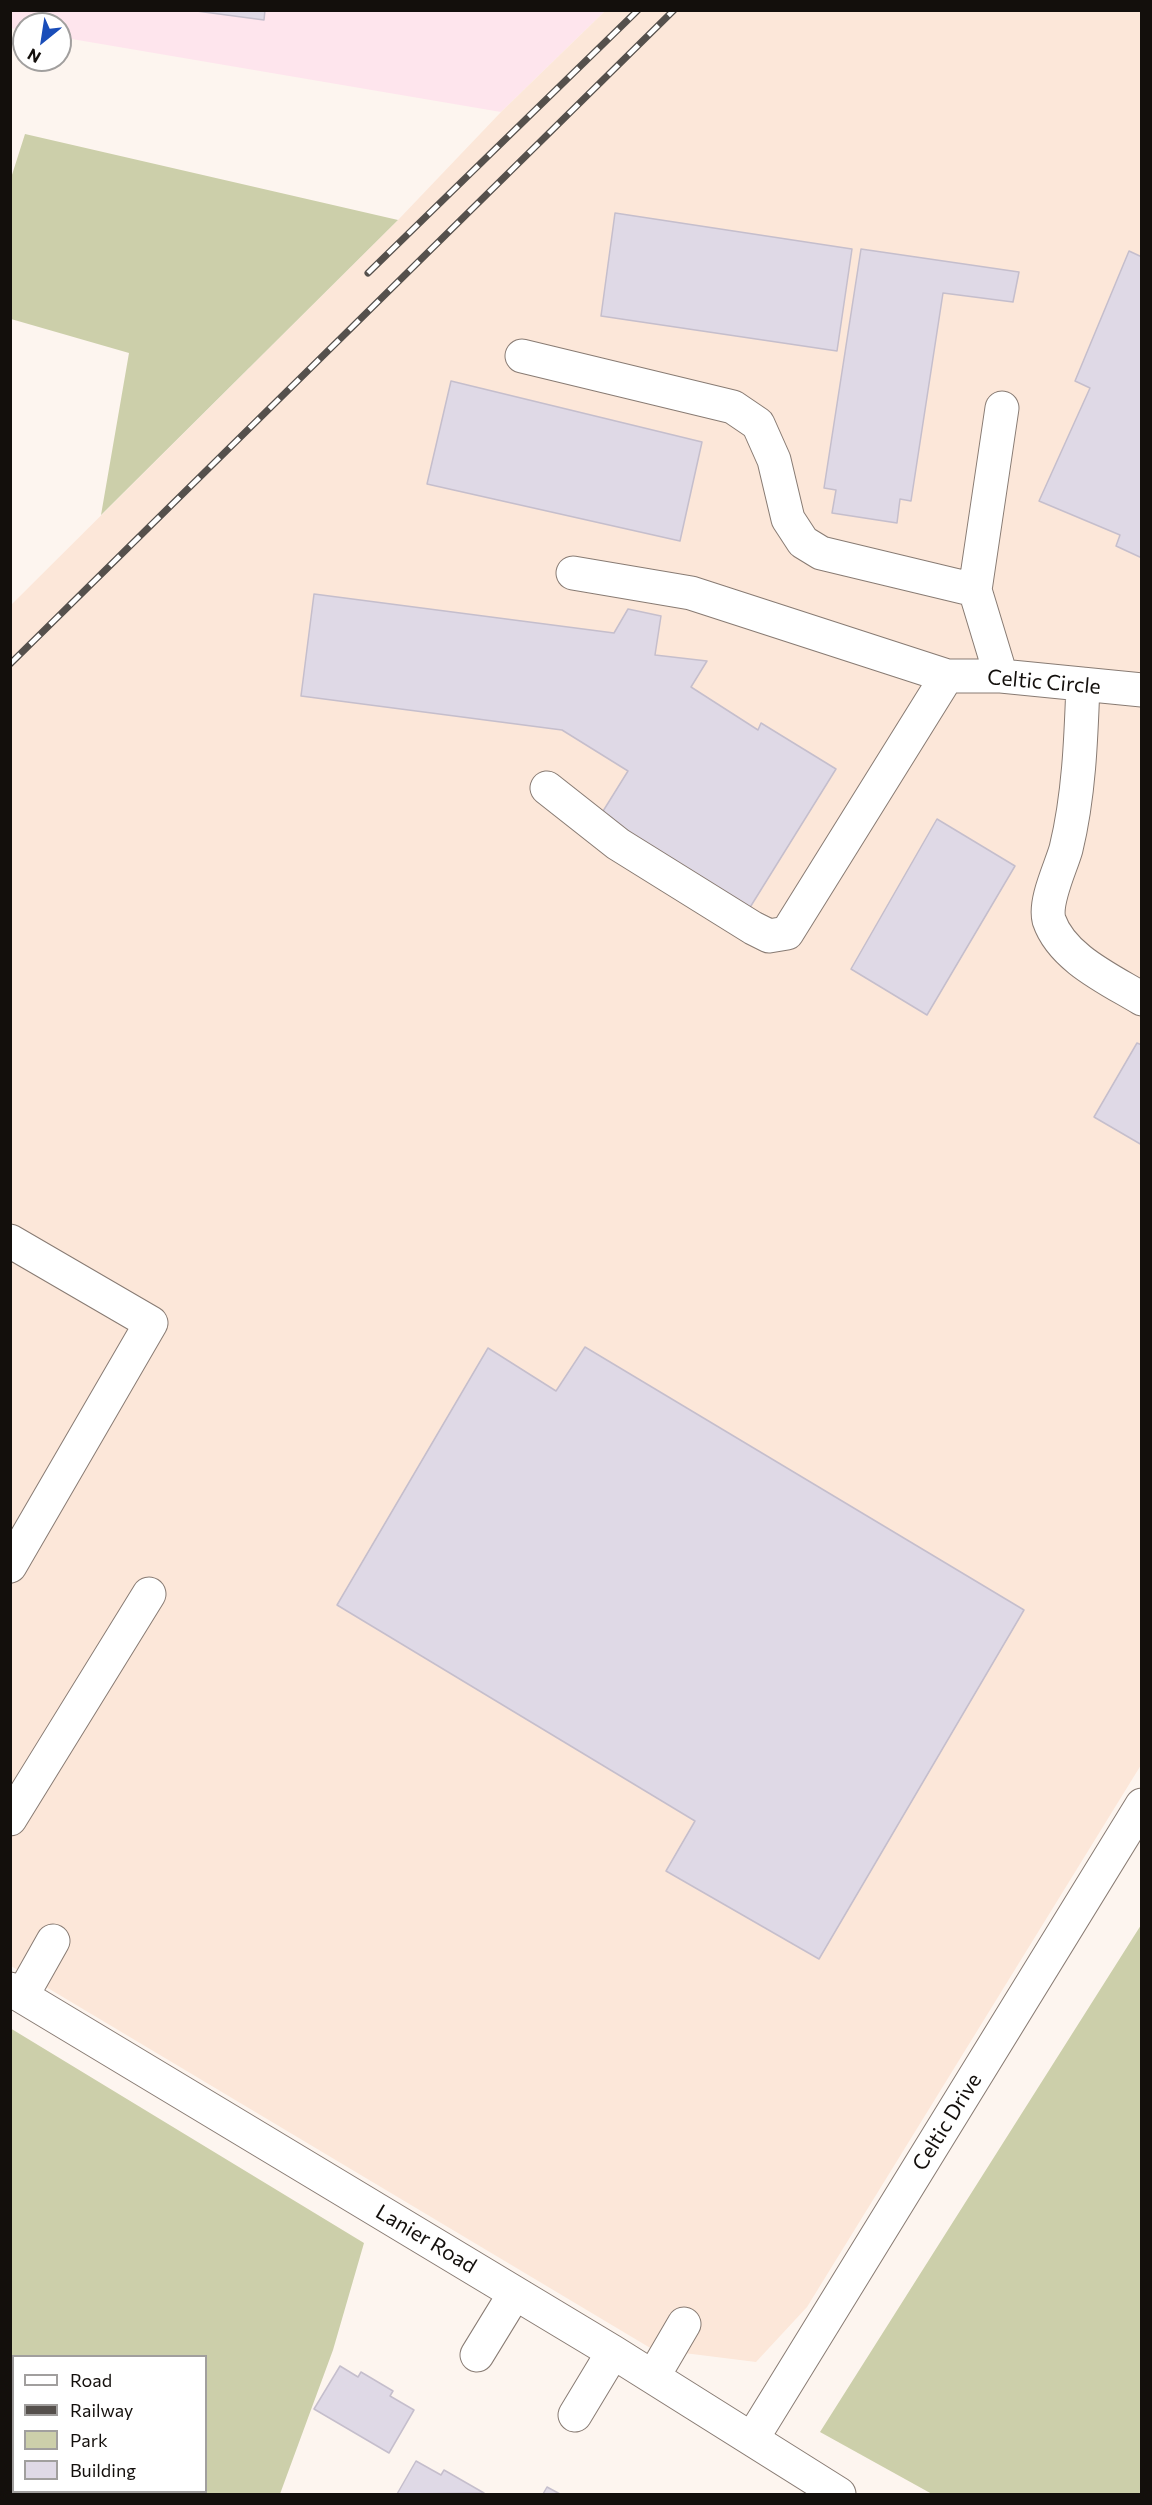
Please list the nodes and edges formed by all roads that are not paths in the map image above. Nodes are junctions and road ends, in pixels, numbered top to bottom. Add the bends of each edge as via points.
1 (522, 356) dead end
2 (1002, 408) dead end
3 (573, 573) dead end
4 (975, 590) junction
5 (947, 676) junction
6 (1001, 676) junction
7 (1083, 684) junction
8 (1142, 690) edge
9 (547, 788) dead end
10 (1142, 999) edge
11 (10, 1241) edge
12 (10, 1566) edge
13 (149, 1594) dead end
14 (1142, 1805) edge
15 (10, 1819) edge
16 (53, 1941) dead end
17 (16, 1992) edge
18 (515, 2292) junction
19 (684, 2324) dead end
20 (613, 2352) junction
21 (477, 2355) dead end
22 (653, 2377) junction
23 (575, 2415) dead end
24 (752, 2439) junction
25 (826, 2491) edge

1 - 4 street via 733,407 758,424 774,460 788,519 803,542 821,553
2 - 4 street
3 - 5 street, Celtic Circle via 691,593
4 - 6 street
5 - 6 street, Celtic Circle
5 - 9 street via 787,933 769,936 753,928 618,844
6 - 7 street, Celtic Circle
7 - 8 street, Celtic Circle
7 - 10 street via 1075,798 1048,918 1076,958
11 - 12 street via 152,1323
13 - 15 street
14 - 24 street, Celtic Drive
16 - 17 street
17 - 18 street, Lanier Road
18 - 20 street, Lanier Road
18 - 21 street
19 - 22 street
20 - 22 street, Lanier Road
20 - 23 street
22 - 24 street, Lanier Road
24 - 25 street, Lanier Road

